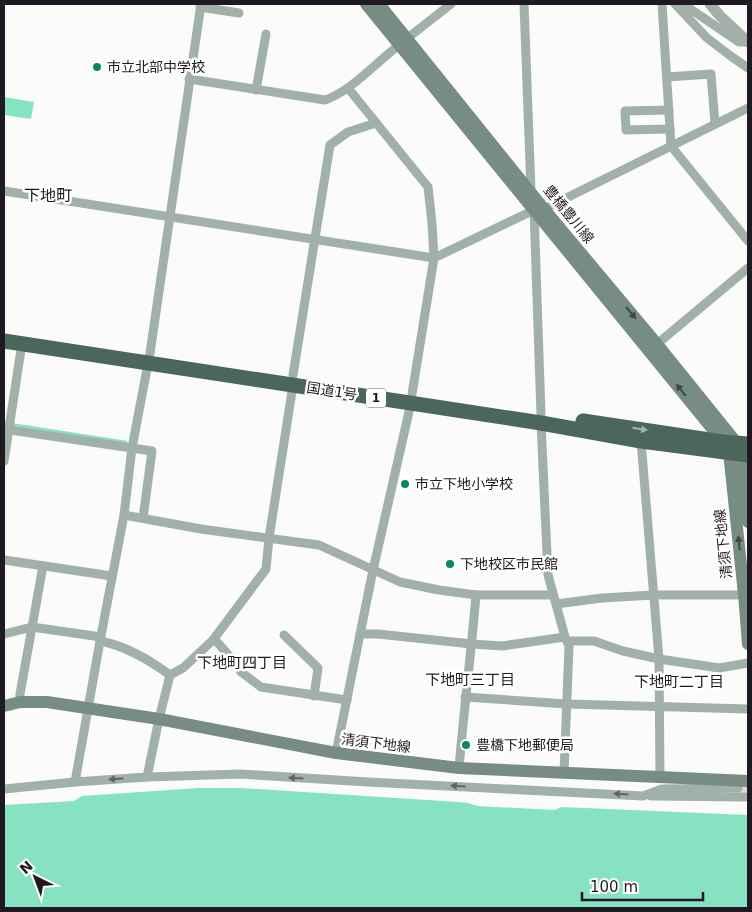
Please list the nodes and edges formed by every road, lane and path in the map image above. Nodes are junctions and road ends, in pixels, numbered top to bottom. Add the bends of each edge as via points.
1 (366, 4) edge
2 (379, 4) edge
3 (451, 4) edge
4 (524, 4) edge
5 (662, 4) edge
6 (675, 4) edge
7 (683, 4) edge
8 (710, 4) edge
9 (200, 6) edge
10 (239, 13) dead end
11 (266, 34) dead end
12 (403, 41) junction
13 (748, 42) edge
14 (748, 68) edge
15 (667, 77) junction
16 (189, 79) junction
17 (348, 88) junction
18 (256, 90) junction
19 (748, 108) edge
20 (669, 110) junction
21 (376, 123) junction
22 (715, 124) junction
23 (670, 129) junction
24 (671, 146) junction
25 (4, 191) edge
26 (531, 191) junction
27 (539, 209) junction
28 (170, 217) junction
29 (315, 240) junction
30 (748, 240) edge
31 (434, 258) junction
32 (748, 268) edge
33 (4, 331) edge
34 (4, 340) edge
35 (22, 343) junction
36 (657, 344) junction
37 (149, 358) junction
38 (293, 380) junction
39 (411, 399) junction
40 (541, 419) junction
41 (8, 427) edge
42 (641, 441) junction
43 (132, 448) junction
44 (737, 448) edge
45 (4, 461) edge
46 (124, 515) junction
47 (144, 518) junction
48 (748, 522) edge
49 (269, 538) junction
50 (4, 560) edge
51 (43, 566) junction
52 (373, 570) junction
53 (112, 576) junction
54 (746, 594) edge
55 (476, 595) junction
56 (654, 595) junction
57 (555, 599) junction
58 (32, 627) junction
59 (4, 634) edge
60 (360, 634) junction
61 (284, 635) dead end
62 (100, 639) junction
63 (566, 639) junction
64 (213, 640) junction
65 (472, 644) junction
66 (748, 644) edge
67 (659, 659) junction
68 (748, 663) edge
69 (170, 674) junction
70 (314, 696) junction
71 (465, 697) junction
72 (347, 700) junction
73 (20, 702) junction
74 (567, 704) junction
75 (4, 706) edge
76 (660, 707) junction
77 (88, 708) junction
78 (748, 709) edge
79 (158, 720) junction
80 (336, 753) junction
81 (458, 768) junction
82 (564, 773) junction
83 (148, 777) junction
84 (660, 778) junction
85 (75, 782) junction
86 (743, 785) edge
87 (4, 789) edge
88 (643, 796) junction
89 (746, 797) tunnel mouth

1 - 12 main road, 豊橋豊川線
2 - 12 main road, 豊橋豊川線
3 - 12 street
4 - 26 street
5 - 15 street
6 - 14 street via 707,38
7 - 13 street via 739,42
8 - 13 street
9 - 10 street
9 - 16 street
11 - 18 street
12 - 17 street
12 - 26 main road, 豊橋豊川線
12 - 27 main road, 豊橋豊川線
15 - 20 street
15 - 22 street via 711,74
16 - 18 street
16 - 28 street
17 - 18 street via 325,100
17 - 21 street
19 - 22 street
20 - 23 street
20 - 23 street via 625,111 626,130
21 - 29 street via 348,132 330,145
21 - 31 street via 428,187
22 - 24 street
23 - 24 street
24 - 27 street
24 - 30 street
25 - 28 street
26 - 27 main road, 豊橋豊川線
27 - 31 street
27 -> 36 main road, 豊橋豊川線
27 - 40 street
44 -> 27 main road, 豊橋豊川線
28 - 29 street
28 - 37 street
29 - 31 street
29 - 38 street
31 - 39 street
32 - 36 street
33 - 37 highway, 国道1号 / 1
34 - 35 highway, 国道1号 / 1
35 - 37 highway, 国道1号 / 1
35 - 41 street
36 - 44 main road, 豊橋豊川線
37 - 38 highway, 国道1号 / 1
37 - 43 street
38 - 39 highway, 国道1号 / 1
38 - 49 street
39 - 40 highway, 国道1号 / 1
39 - 52 street
40 - 42 highway, 国道1号 / 1
40 -> 44 highway, 国道1号 / 1
40 - 57 street via 548,575
41 - 43 street
41 - 45 street
42 - 44 highway, 国道1号 / 1
42 - 56 street
43 - 46 street
43 - 47 street via 152,451
44 - 48 main road, 清須下地線
54 -> 44 main road, 清須下地線
46 - 47 street
46 - 53 street
47 - 49 street
49 - 52 street via 319,545
49 - 64 street via 266,569
50 - 51 street
51 - 53 street
51 - 58 street
52 - 55 street via 400,582
52 - 60 street
53 - 62 street
54 - 56 street
54 - 66 main road, 清須下地線
55 - 57 street
55 - 65 street
56 - 57 street
56 - 67 street
57 - 63 street
58 - 59 street
58 - 62 street
58 - 73 street
60 - 65 street
60 - 72 street
61 - 70 street via 318,668
62 - 69 street via 139,654
62 - 77 street
63 - 65 street via 502,646
63 - 67 street via 594,641
63 - 74 street via 570,646
64 - 69 street via 183,668
64 - 70 street via 241,672 262,687
65 - 71 street
67 - 68 street via 719,668
67 - 76 street
69 - 79 street
70 - 72 street
71 - 74 street
71 - 81 street
72 - 80 street
73 - 75 main road, 清須下地線
73 - 77 main road, 清須下地線
74 - 76 street
74 - 82 street
76 - 78 street
76 - 84 street
77 - 79 main road, 清須下地線
77 - 85 street
79 - 80 main road, 清須下地線
79 - 83 street
80 - 81 main road, 清須下地線
81 - 82 main road, 清須下地線
82 - 84 main road, 清須下地線
83 -> 85 street
88 -> 83 street via 240,774
84 - 86 main road, 清須下地線
85 - 87 street
86 - 88 street via 662,789
88 - 89 street

